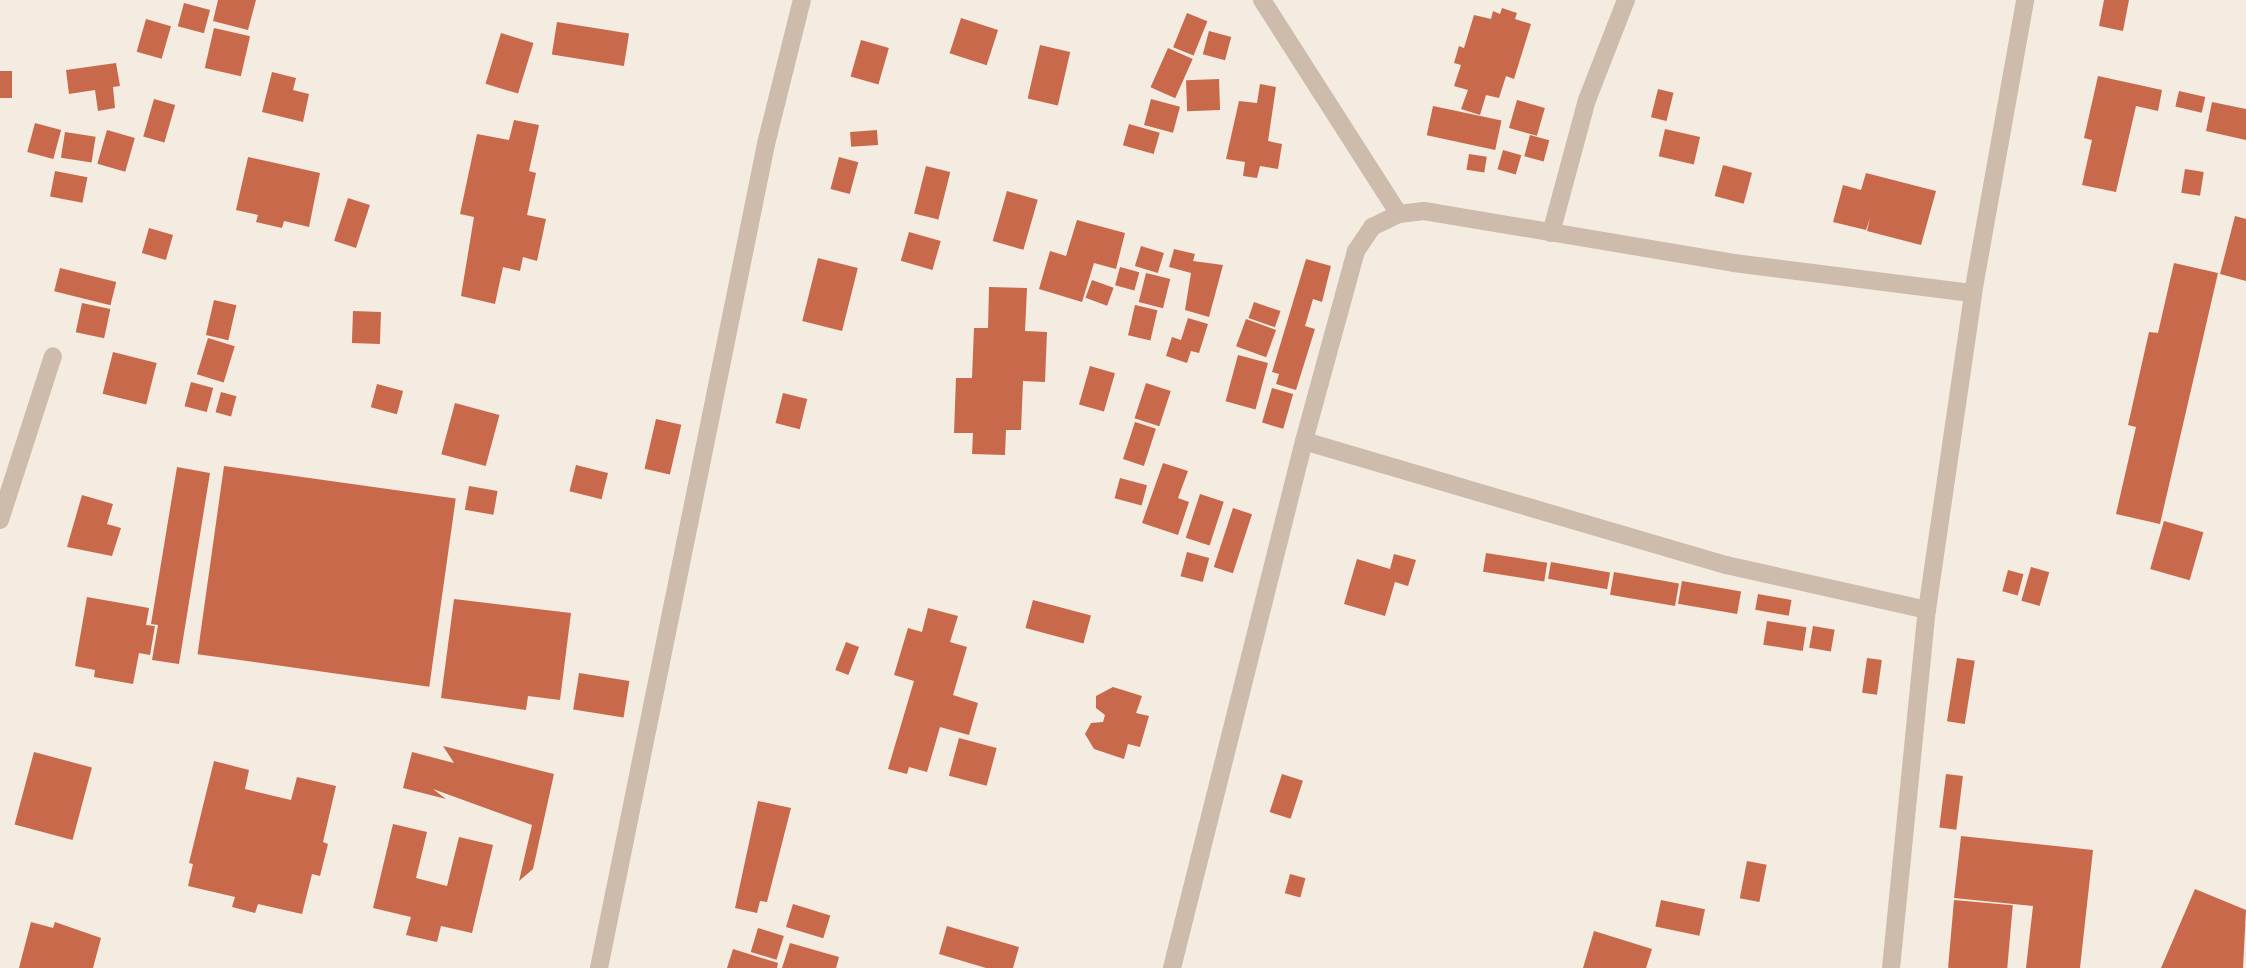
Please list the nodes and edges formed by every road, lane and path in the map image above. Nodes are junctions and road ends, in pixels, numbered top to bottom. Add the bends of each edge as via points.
1 (802, 0) edge
2 (1262, 0) edge
3 (1626, 0) edge
4 (2025, 0) edge
5 (1399, 214) junction
6 (1551, 233) junction
7 (1973, 293) junction
8 (53, 356) dead end
9 (1304, 441) junction
10 (0, 520) edge
11 (1927, 610) junction
12 (598, 968) edge
13 (1172, 968) edge
14 (1891, 968) edge

1 - 12 street via 766,144
2 - 5 street
3 - 6 street via 1587,100
4 - 7 street
5 - 6 street via 1424,211
5 - 9 street via 1372,227 1356,251
6 - 7 street via 1859,282
7 - 11 street
8 - 10 street
9 - 11 street via 1726,565
9 - 13 street
11 - 14 street

